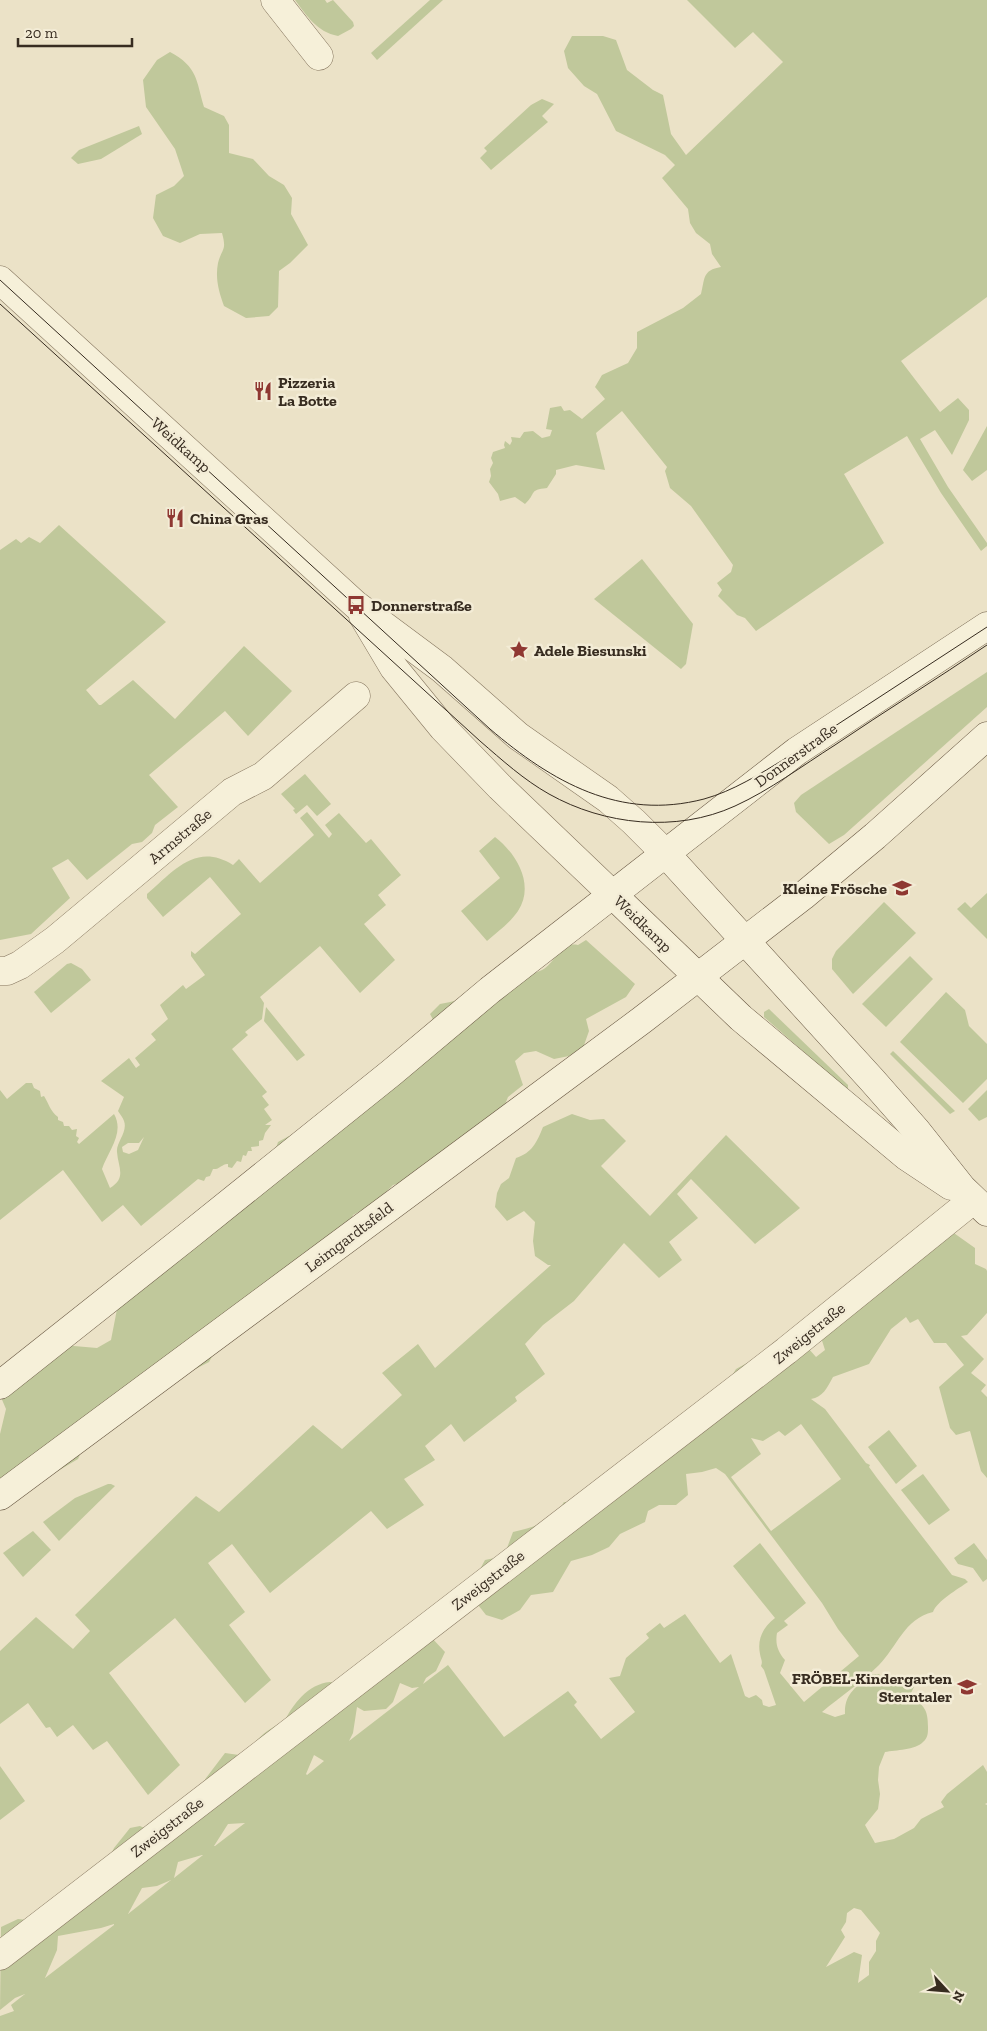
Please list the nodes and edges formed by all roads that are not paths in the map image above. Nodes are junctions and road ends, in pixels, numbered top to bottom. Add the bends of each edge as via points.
1 (275, 0) edge
2 (319, 56) dead end
3 (2, 280) edge
4 (356, 605) junction
5 (987, 626) edge
6 (356, 696) dead end
7 (987, 736) edge
8 (666, 854) junction
9 (613, 895) junction
10 (745, 940) junction
11 (0, 971) edge
12 (697, 977) junction
13 (980, 1206) edge
14 (0, 1384) edge
15 (0, 1496) edge
16 (0, 1956) edge

1 - 2 street
3 - 4 street, Weidkamp
4 - 8 street, Weidkamp via 442,669 518,736 608,799
4 - 9 street, Weidkamp via 394,668 442,728
5 - 8 street, Donnerstraße via 797,751
6 - 11 street, Armstraße via 263,776 232,792 55,940 20,965
7 - 10 street via 868,843
8 - 9 street, Donnerstraße
8 - 10 street, Weidkamp
9 - 12 street, Weidkamp
9 - 14 street
10 - 12 street
10 - 13 street, Weidkamp
12 - 13 street, Weidkamp via 886,1140
12 - 15 street, Leimgardtsfeld
13 - 16 street, Zweigstraße via 786,1351

